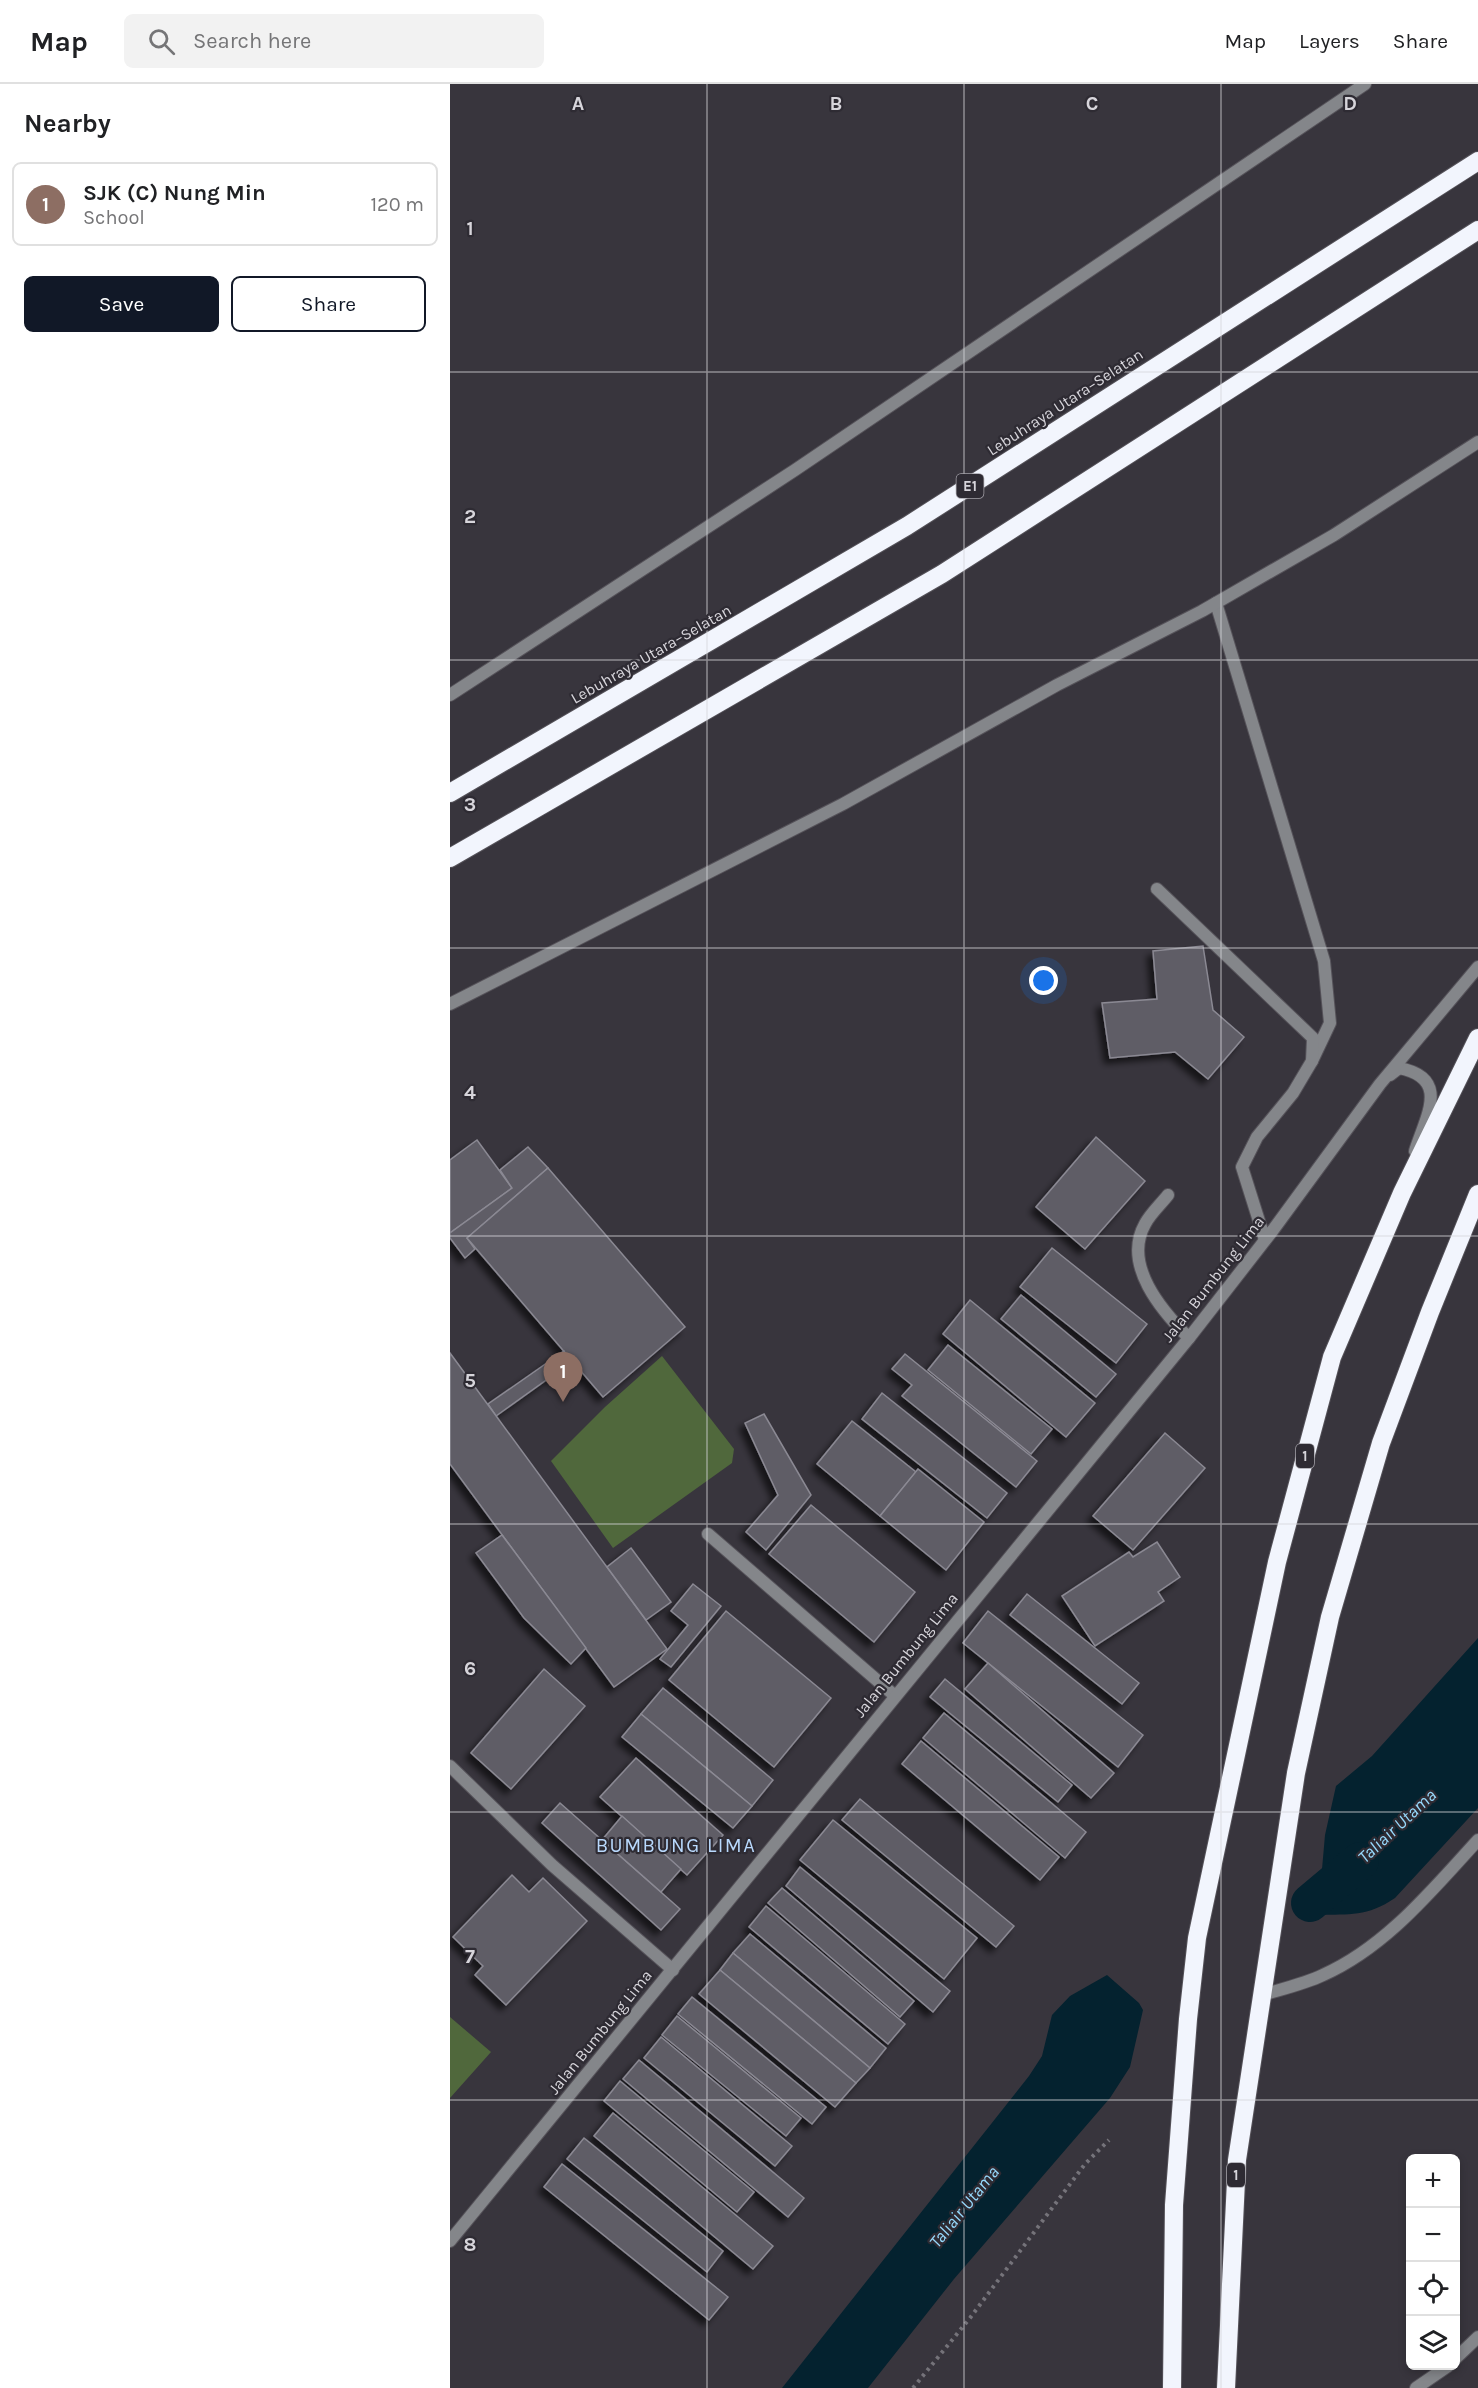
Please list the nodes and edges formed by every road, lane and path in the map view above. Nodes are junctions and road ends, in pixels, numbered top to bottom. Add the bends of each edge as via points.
1 (1365, 84) edge
2 (1478, 161) edge
3 (1478, 230) edge
4 (1478, 442) edge
5 (1216, 603) junction
6 (450, 695) edge
7 (450, 793) edge
8 (450, 858) edge
9 (1156, 889) dead end
10 (1478, 967) edge
11 (450, 1004) edge
12 (1478, 1038) edge
13 (1312, 1061) junction
14 (1380, 1084) junction
15 (1402, 1193) junction
16 (1478, 1194) edge
17 (1168, 1195) dead end
18 (1265, 1240) junction
19 (1189, 1338) junction
20 (708, 1534) dead end
21 (894, 1695) junction
22 (450, 1766) edge
23 (1478, 1839) edge
24 (672, 1970) junction
25 (1262, 1995) junction
26 (1109, 2139) dead end
27 (450, 2241) edge
28 (1478, 2337) edge
29 (1460, 2353) edge
30 (1442, 2370) edge
31 (913, 2388) edge
32 (1172, 2388) edge
33 (1226, 2388) edge
34 (1416, 2388) edge

1 - 6 street via 785,476
2 - 7 highway, Lebuhraya Utara–Selatan / E1 via 908,526
3 - 8 highway via 942,574
4 - 5 street via 1334,535
5 - 11 street via 1038,695 843,804
5 - 13 street via 1324,961 1330,1023
9 - 13 street via 1313,1038
10 - 14 street, Jalan Bumbung Lima
12 - 15 highway, 1
13 - 18 street via 1293,1093 1257,1137 1242,1167
14 - 15 street via 1399,1068 1416,1071 1429,1082 1432,1096
14 - 18 street, Jalan Bumbung Lima
15 - 32 highway, 1 via 1332,1356 1277,1562 1203,1897 1188,2019 1174,2205
16 - 25 highway, 1 via 1381,1443 1330,1617 1296,1773
17 - 19 street via 1144,1225 1137,1256 1160,1310
18 - 19 street, Jalan Bumbung Lima
19 - 21 street, Jalan Bumbung Lima
20 - 21 street
21 - 24 street, Jalan Bumbung Lima
22 - 24 street via 552,1865
23 - 25 street via 1394,1927 1350,1961 1321,1976
24 - 27 street, Jalan Bumbung Lima
25 - 33 highway, 1 via 1236,2160
26 - 31 path via 1085,2164 970,2319
28 - 29 street
30 - 34 street

